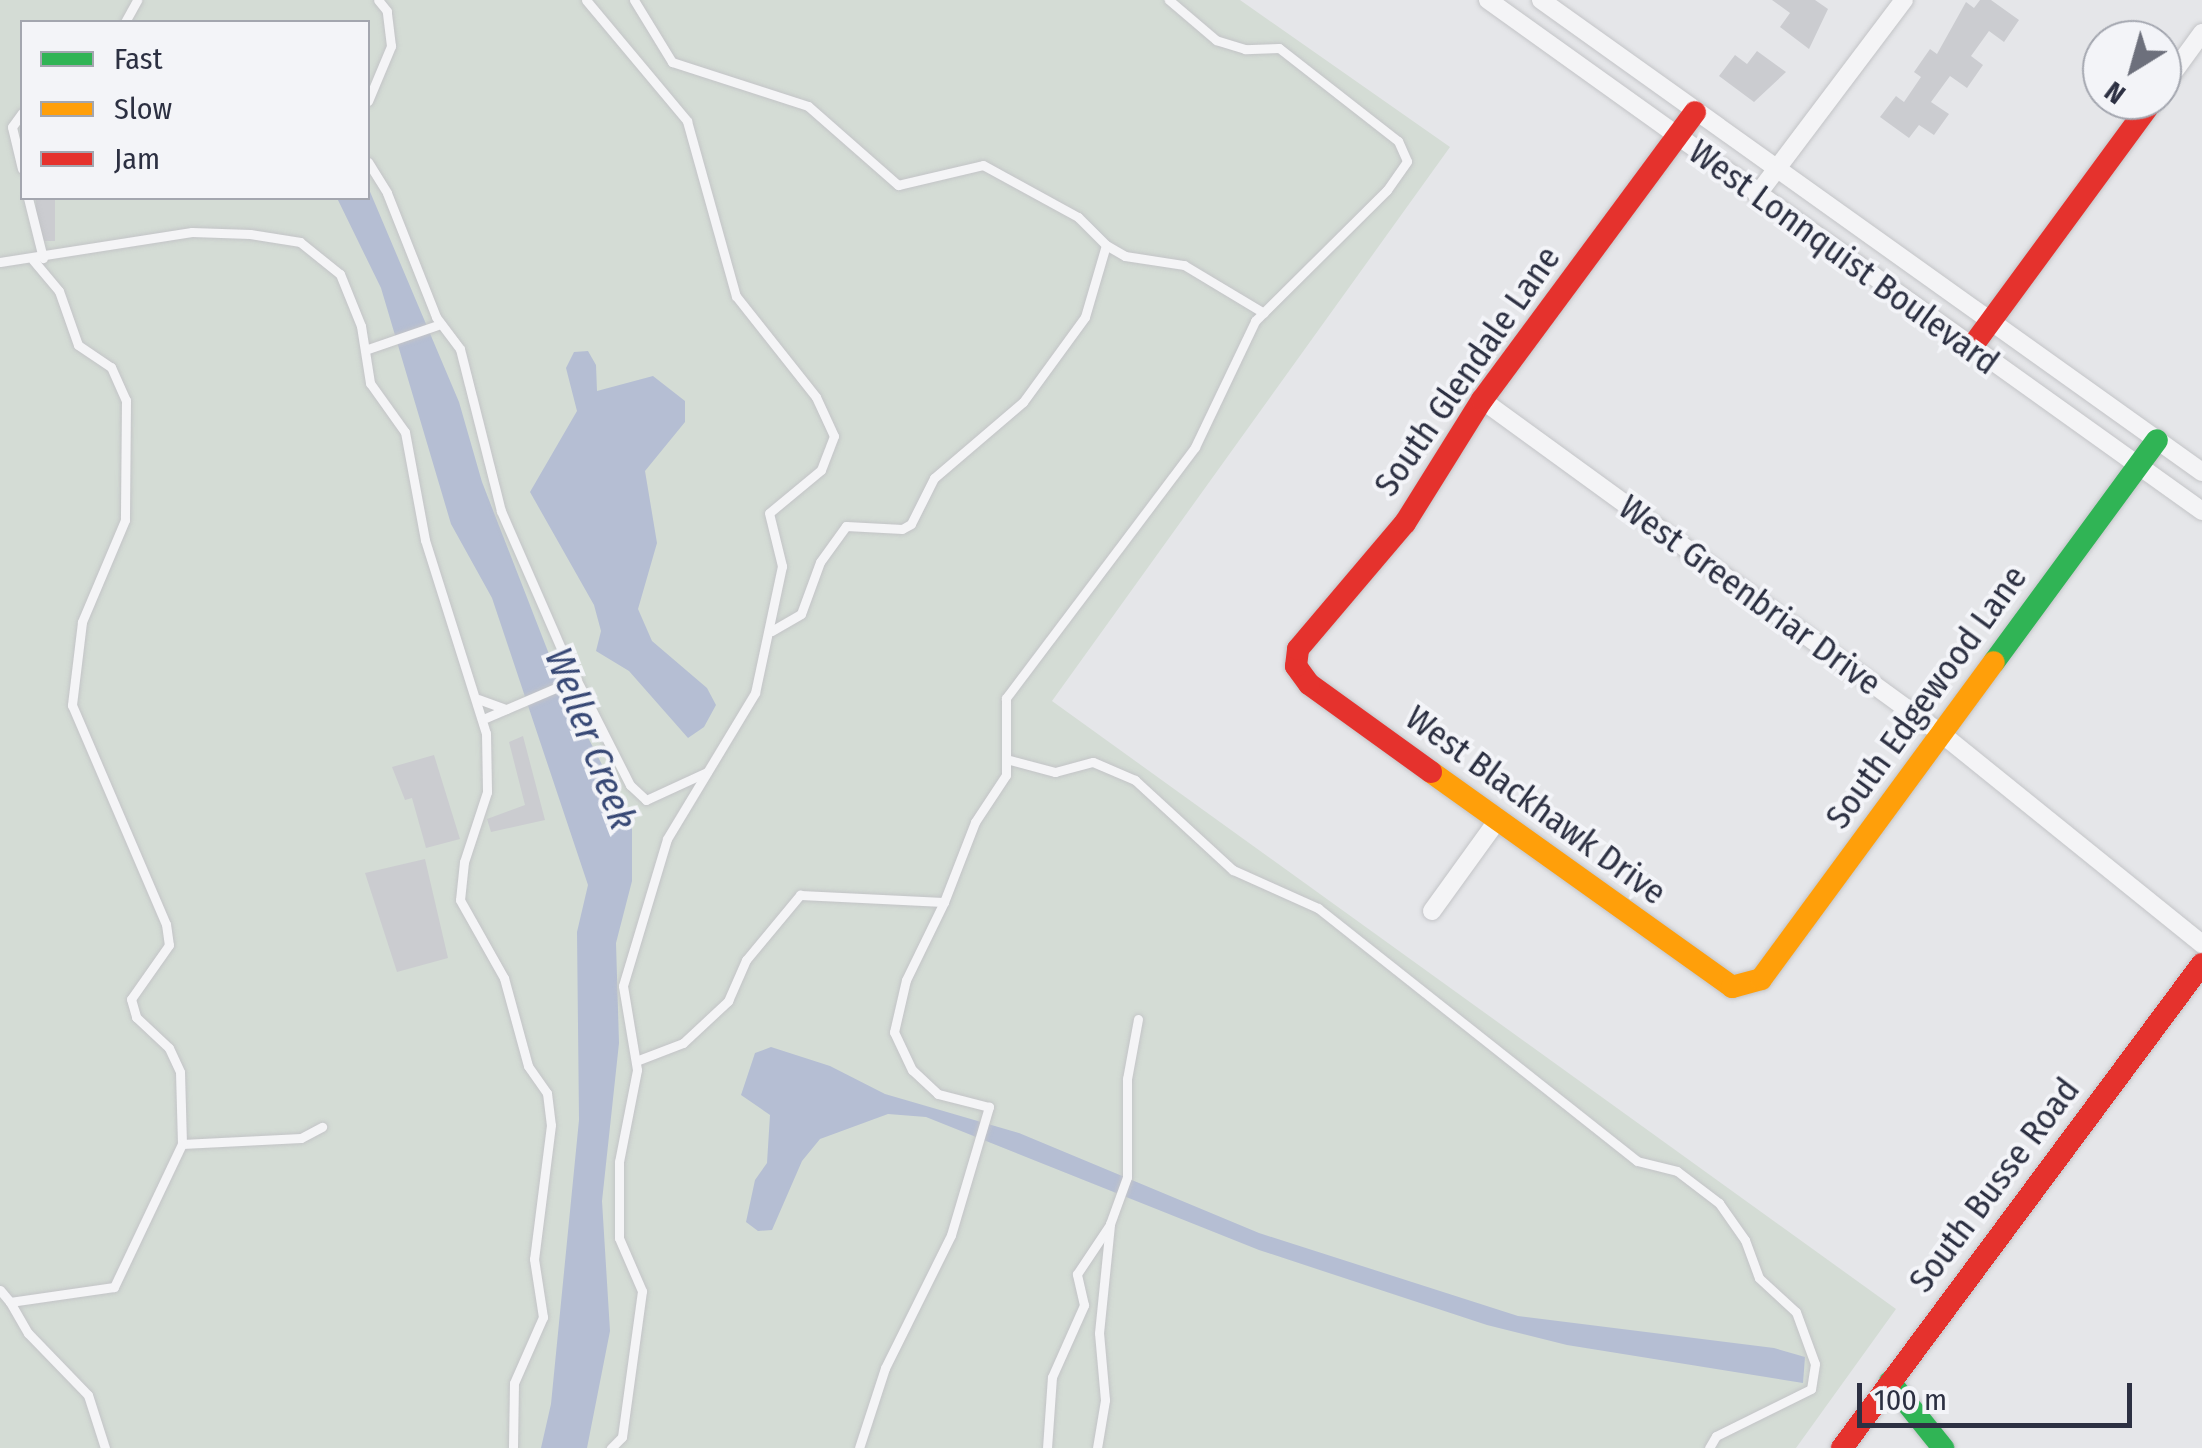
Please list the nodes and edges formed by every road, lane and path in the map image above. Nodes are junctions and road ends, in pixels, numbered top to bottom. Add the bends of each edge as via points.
1 (378, 0) edge
2 (586, 0) edge
3 (634, 0) edge
4 (1169, 0) edge
5 (1488, 0) edge
6 (1541, 0) edge
7 (1904, 0) edge
8 (2202, 34) edge
9 (2182, 61) edge
10 (370, 96) edge
11 (1694, 112) junction
12 (20, 116) edge
13 (2138, 120) edge
14 (1676, 137) junction
15 (20, 161) edge
16 (370, 165) edge
17 (1776, 170) junction
18 (1757, 195) junction
19 (28, 200) edge
20 (1106, 245) junction
21 (38, 259) junction
22 (0, 262) edge
23 (1264, 313) junction
24 (1990, 321) junction
25 (437, 325) junction
26 (1971, 348) junction
27 (365, 350) junction
28 (1482, 400) junction
29 (2157, 440) junction
30 (2138, 466) junction
31 (2202, 472) edge
32 (2202, 511) edge
33 (771, 631) junction
34 (1296, 666) joint
35 (577, 680) junction
36 (478, 699) junction
37 (510, 708) junction
38 (483, 719) junction
39 (1943, 735) junction
40 (1006, 759) junction
41 (709, 770) junction
42 (1497, 821) junction
43 (944, 902) junction
44 (1432, 911) dead end
45 (2202, 944) edge
46 (2202, 964) edge
47 (1744, 984) joint
48 (1138, 1019) dead end
49 (636, 1061) junction
50 (322, 1127) dead end
51 (182, 1144) junction
52 (1110, 1224) junction
53 (0, 1290) edge
54 (10, 1302) junction
55 (1890, 1382) junction
56 (105, 1448) edge
57 (512, 1448) edge
58 (612, 1448) edge
59 (859, 1448) edge
60 (1047, 1448) edge
61 (1096, 1448) edge
62 (1708, 1448) edge
63 (1842, 1448) edge
64 (1943, 1448) edge

1 - 10 lane via 388,11 391,46
2 - 33 lane via 687,121 736,296 816,396 834,436 820,470 769,513 782,566
3 - 20 lane via 672,62 808,106 898,185 983,165 1078,217
4 - 23 lane via 1216,40 1245,49 1280,48 1398,140 1407,161 1387,190
5 - 14 street, West Lonnquist Boulevard
6 - 11 street, West Lonnquist Boulevard
7 - 17 street
8 - 9 street
11 - 14 street, South Glendale Lane
11 - 17 street, West Lonnquist Boulevard
12 - 15 lane via 12,127
13 - 24 street
14 - 18 street, West Lonnquist Boulevard
14 - 28 street, South Glendale Lane
16 - 25 lane
17 - 18 street
17 - 24 street, West Lonnquist Boulevard
18 - 26 street, West Lonnquist Boulevard
19 - 21 lane
20 - 23 lane via 1125,256 1184,265
20 - 33 lane via 1085,317 1023,402 934,478 911,524 846,526 820,562 801,614
21 - 22 lane
21 - 27 lane via 192,232 300,242 340,274
21 - 51 lane via 59,291 78,345 111,367 126,400 125,520 82,622 72,705 166,924 169,945 131,1000 180,1072
23 - 40 lane via 1195,447 1006,698
24 - 26 street
24 - 29 street, West Lonnquist Boulevard
25 - 27 lane
25 - 35 lane via 460,349 502,511
26 - 30 street, West Lonnquist Boulevard
27 - 36 lane via 370,382 405,432 425,540
28 - 34 street, South Glendale Lane via 1405,524 1298,650
28 - 39 street, West Greenbriar Drive
29 - 30 street, South Edgewood Lane
29 - 31 street, West Lonnquist Boulevard
30 - 32 street, West Lonnquist Boulevard
30 - 39 street, South Edgewood Lane
33 - 41 lane via 755,694
34 - 42 street, West Blackhawk Drive via 1309,684
35 - 37 lane
35 - 41 lane via 630,785 646,800
36 - 37 lane
36 - 38 lane
37 - 38 lane
38 - 57 lane via 487,792 464,862 460,900 504,978 528,1066 548,1093 551,1124 534,1259 542,1317 514,1384
39 - 45 street, West Greenbriar Drive
39 - 47 street, South Edgewood Lane via 1761,979
40 - 43 lane via 1006,775 975,822
40 - 62 lane via 1056,772 1093,762 1135,780 1233,870 1318,908 1637,1161 1677,1170 1718,1203 1745,1240 1759,1278 1796,1312 1815,1364 1812,1389 1716,1436
41 - 49 lane via 666,839 642,904 623,986
42 - 44 street
42 - 47 street, West Blackhawk Drive via 1721,981
43 - 49 lane via 800,896 746,960 728,1001 683,1042
43 - 59 lane via 906,980 894,1032 912,1070 938,1094 989,1106 951,1236 885,1368
46 - 55 street, South Busse Road
48 - 52 lane via 1127,1080 1127,1176
49 - 58 lane via 619,1162 619,1238 642,1291 622,1437
50 - 51 lane via 301,1138
51 - 54 lane via 114,1287
52 - 60 lane via 1077,1274 1084,1305 1052,1377
52 - 61 lane via 1099,1333 1105,1400
53 - 54 lane
54 - 56 lane via 28,1333 88,1395
55 - 63 street, South Busse Road
55 - 64 street

